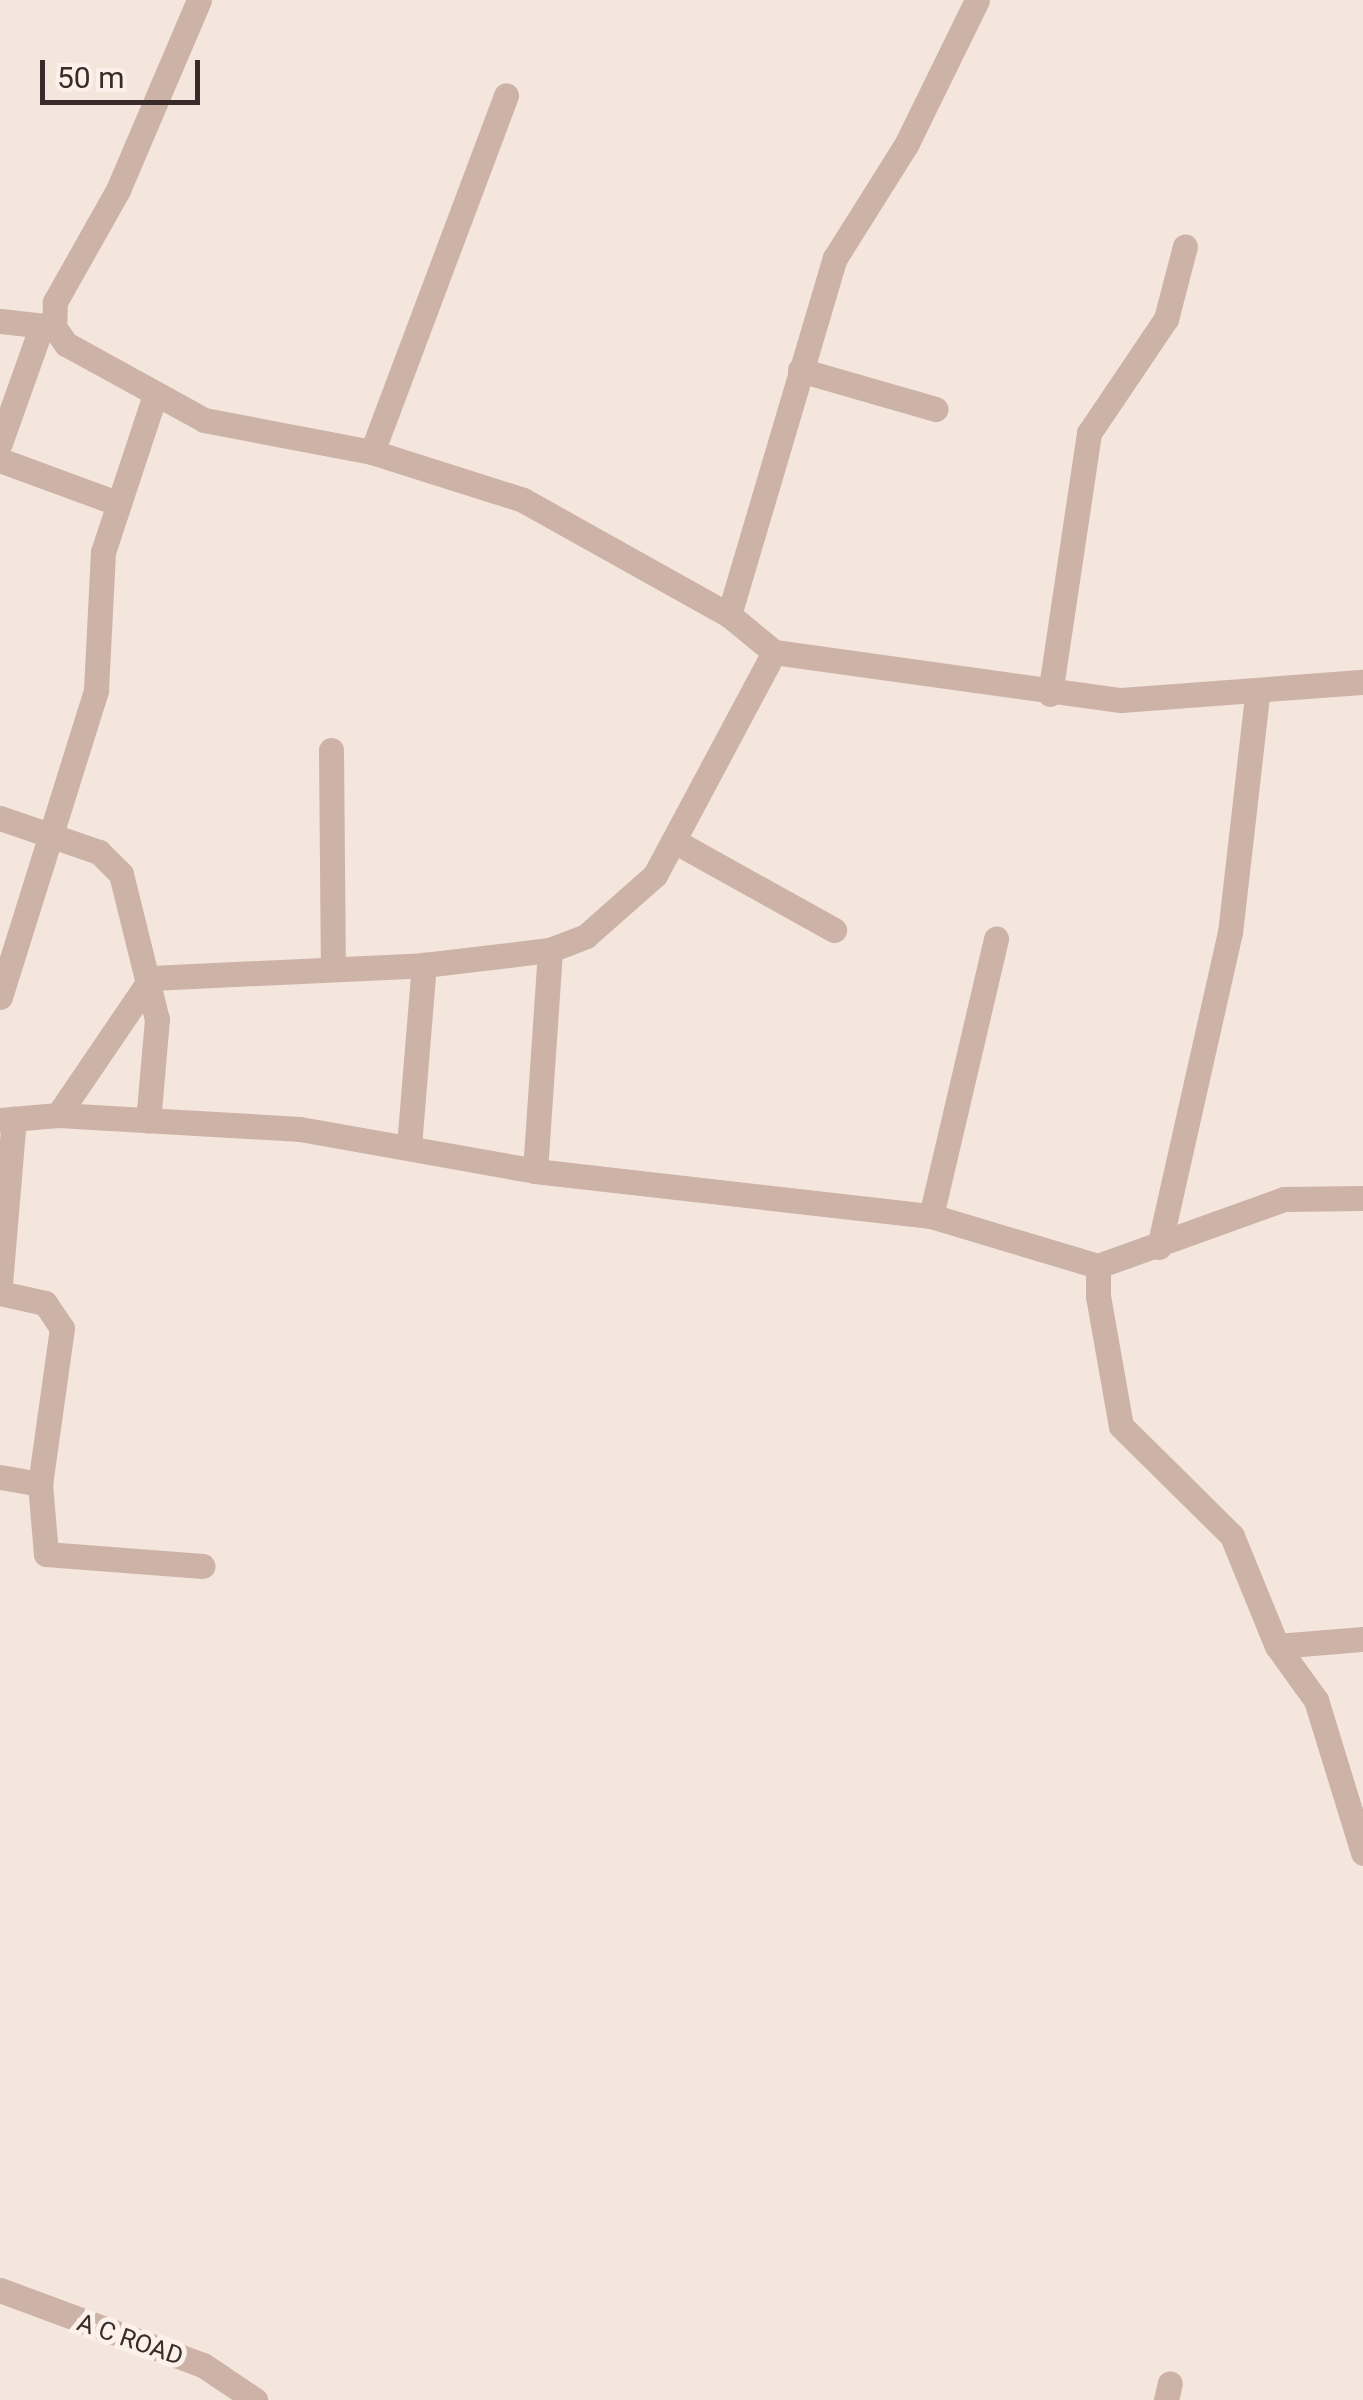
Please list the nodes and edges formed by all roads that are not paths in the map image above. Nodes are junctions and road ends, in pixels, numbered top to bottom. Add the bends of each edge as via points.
1 (199, 0) edge
2 (977, 0) edge
3 (506, 94) dead end
4 (1185, 246) dead end
5 (0, 321) edge
6 (48, 328) junction
7 (800, 370) junction
8 (154, 398) junction
9 (935, 409) dead end
10 (0, 443) edge
11 (372, 452) junction
12 (0, 460) edge
13 (117, 503) junction
14 (730, 614) junction
15 (774, 652) junction
16 (1363, 682) edge
17 (1050, 694) junction
18 (1257, 696) junction
19 (331, 750) dead end
20 (0, 818) edge
21 (51, 836) junction
22 (676, 842) junction
23 (834, 930) dead end
24 (996, 939) dead end
25 (550, 950) junction
26 (424, 965) junction
27 (333, 970) junction
28 (151, 978) junction
29 (0, 997) edge
30 (58, 1115) junction
31 (7, 1119) edge
32 (148, 1121) junction
33 (409, 1146) junction
34 (535, 1171) junction
35 (1363, 1198) edge
36 (931, 1216) junction
37 (1160, 1247) junction
38 (1098, 1266) junction
39 (0, 1284) edge
40 (0, 1293) edge
41 (0, 1477) edge
42 (40, 1484) junction
43 (203, 1566) dead end
44 (1363, 1639) edge
45 (1277, 1646) junction
46 (1363, 1853) edge
47 (3, 2296) edge
48 (255, 2400) edge

1 - 6 street via 118,190
2 - 7 street via 907,143 842,242
3 - 11 street
4 - 17 street via 1166,319 1089,433
5 - 6 street
6 - 8 street
6 - 10 street
7 - 9 street
7 - 14 street
8 - 11 street via 204,420
8 - 13 street
11 - 14 street via 523,500
12 - 13 street
13 - 21 street via 103,552 96,690
14 - 15 street
15 - 17 street
15 - 22 street
16 - 18 street
17 - 18 street
18 - 37 street via 1230,933
19 - 27 street
20 - 21 street
21 - 28 street via 116,866
21 - 29 street
22 - 23 street
22 - 25 street via 610,922
24 - 36 street
25 - 26 street
25 - 34 street
26 - 27 street
26 - 33 street
27 - 28 street
28 - 30 street
28 - 32 street via 157,1053
30 - 31 street
30 - 32 street
31 - 39 street
32 - 33 street
33 - 34 street
34 - 36 street
35 - 37 street via 1284,1199
36 - 38 street
37 - 38 street
38 - 45 street via 1104,1363 1120,1426 1232,1536
40 - 42 street via 44,1304 62,1328
41 - 42 street
42 - 43 street via 46,1554
44 - 45 street
45 - 46 street via 1316,1700
47 - 48 street, A C ROAD via 204,2366

